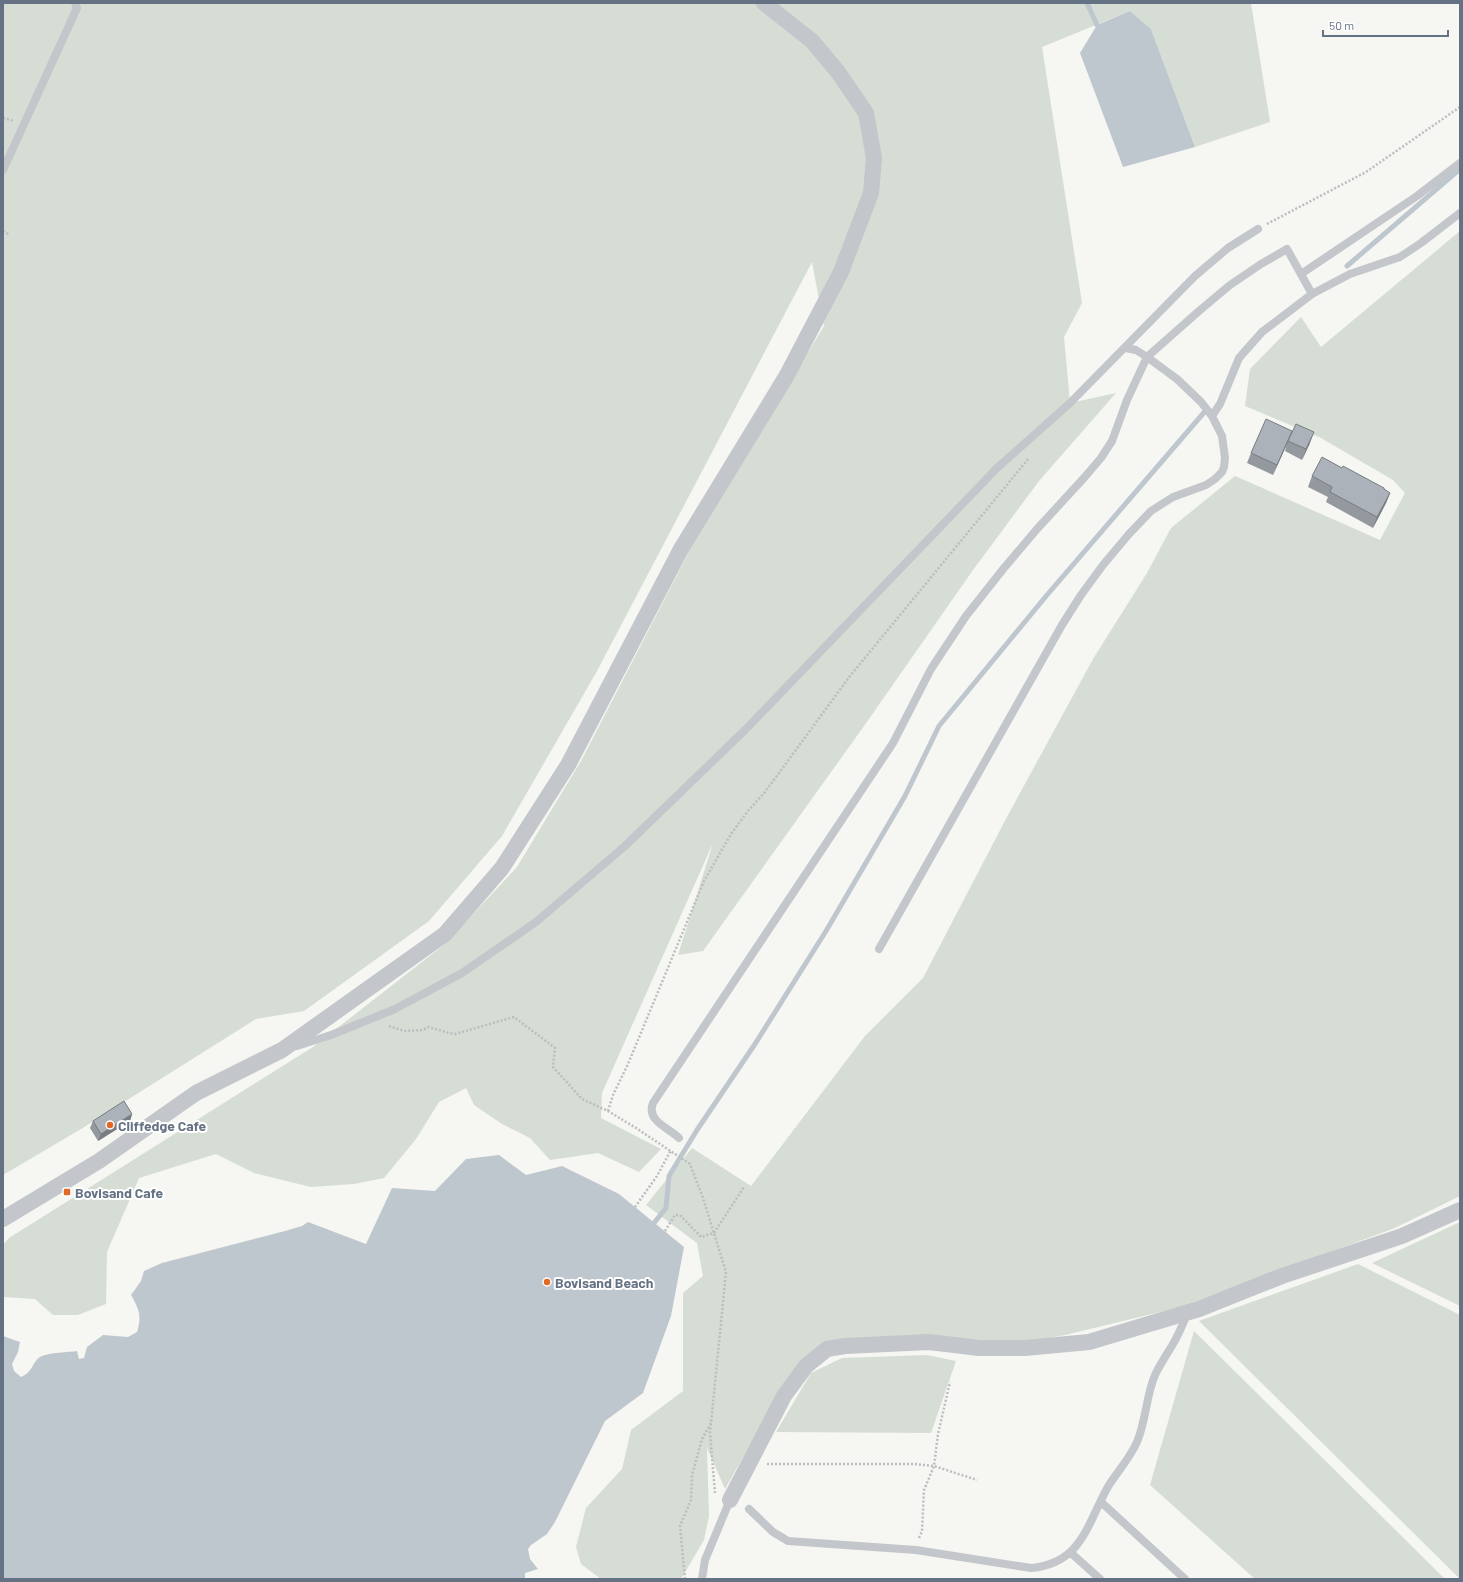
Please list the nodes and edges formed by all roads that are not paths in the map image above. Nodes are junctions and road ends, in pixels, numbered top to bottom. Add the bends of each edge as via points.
1 (75, 3) edge
2 (764, 3) edge
3 (1460, 163) edge
4 (3, 170) edge
5 (1460, 213) edge
6 (1258, 229) road end
7 (1301, 274) junction
8 (1312, 294) junction
9 (1125, 348) junction
10 (1147, 357) junction
11 (1212, 416) junction
12 (879, 949) dead end
13 (282, 1050) junction
14 (679, 1138) dead end
15 (1460, 1210) edge
16 (3, 1219) edge
17 (1188, 1313) junction
18 (723, 1498) joint
19 (1100, 1502) junction
20 (749, 1509) dead end
21 (1070, 1552) junction
22 (702, 1579) edge
23 (1100, 1579) edge
24 (1185, 1579) edge

1 - 4 lane via 76,8
2 - 13 street via 812,41 838,72 866,113 874,158 870,193 841,272 787,375 681,549 568,765 502,868 445,934
3 - 7 lane via 1417,196
5 - 8 lane via 1400,257 1350,274
6 - 9 lane via 1228,248 1195,276
7 - 8 lane
7 - 10 lane via 1287,249 1230,285
8 - 11 lane via 1262,332 1239,358 1220,404
9 - 10 lane via 1136,350
9 - 13 lane via 1070,403 997,468 740,735 625,846 536,922 462,973 395,1009 331,1035
10 - 11 lane via 1177,379
10 - 14 lane via 1112,441 1101,458 1032,534 966,616 931,669 893,743 653,1103 652,1115
11 - 12 lane via 1222,436 1225,458 1222,472 1206,485 1173,497 1151,512 1129,534 1085,589 1062,625
13 - 16 street via 196,1093 99,1161
15 - 17 street via 1402,1236 1282,1276
17 - 18 street via 1089,1342 1025,1348 979,1348 929,1342 827,1349 806,1366 784,1396
17 - 19 lane via 1155,1375 1136,1443
18 - 22 lane
19 - 21 lane via 1083,1537
19 - 24 lane
20 - 21 lane via 773,1532 788,1541 914,1550 1031,1568 1050,1565
21 - 23 lane

